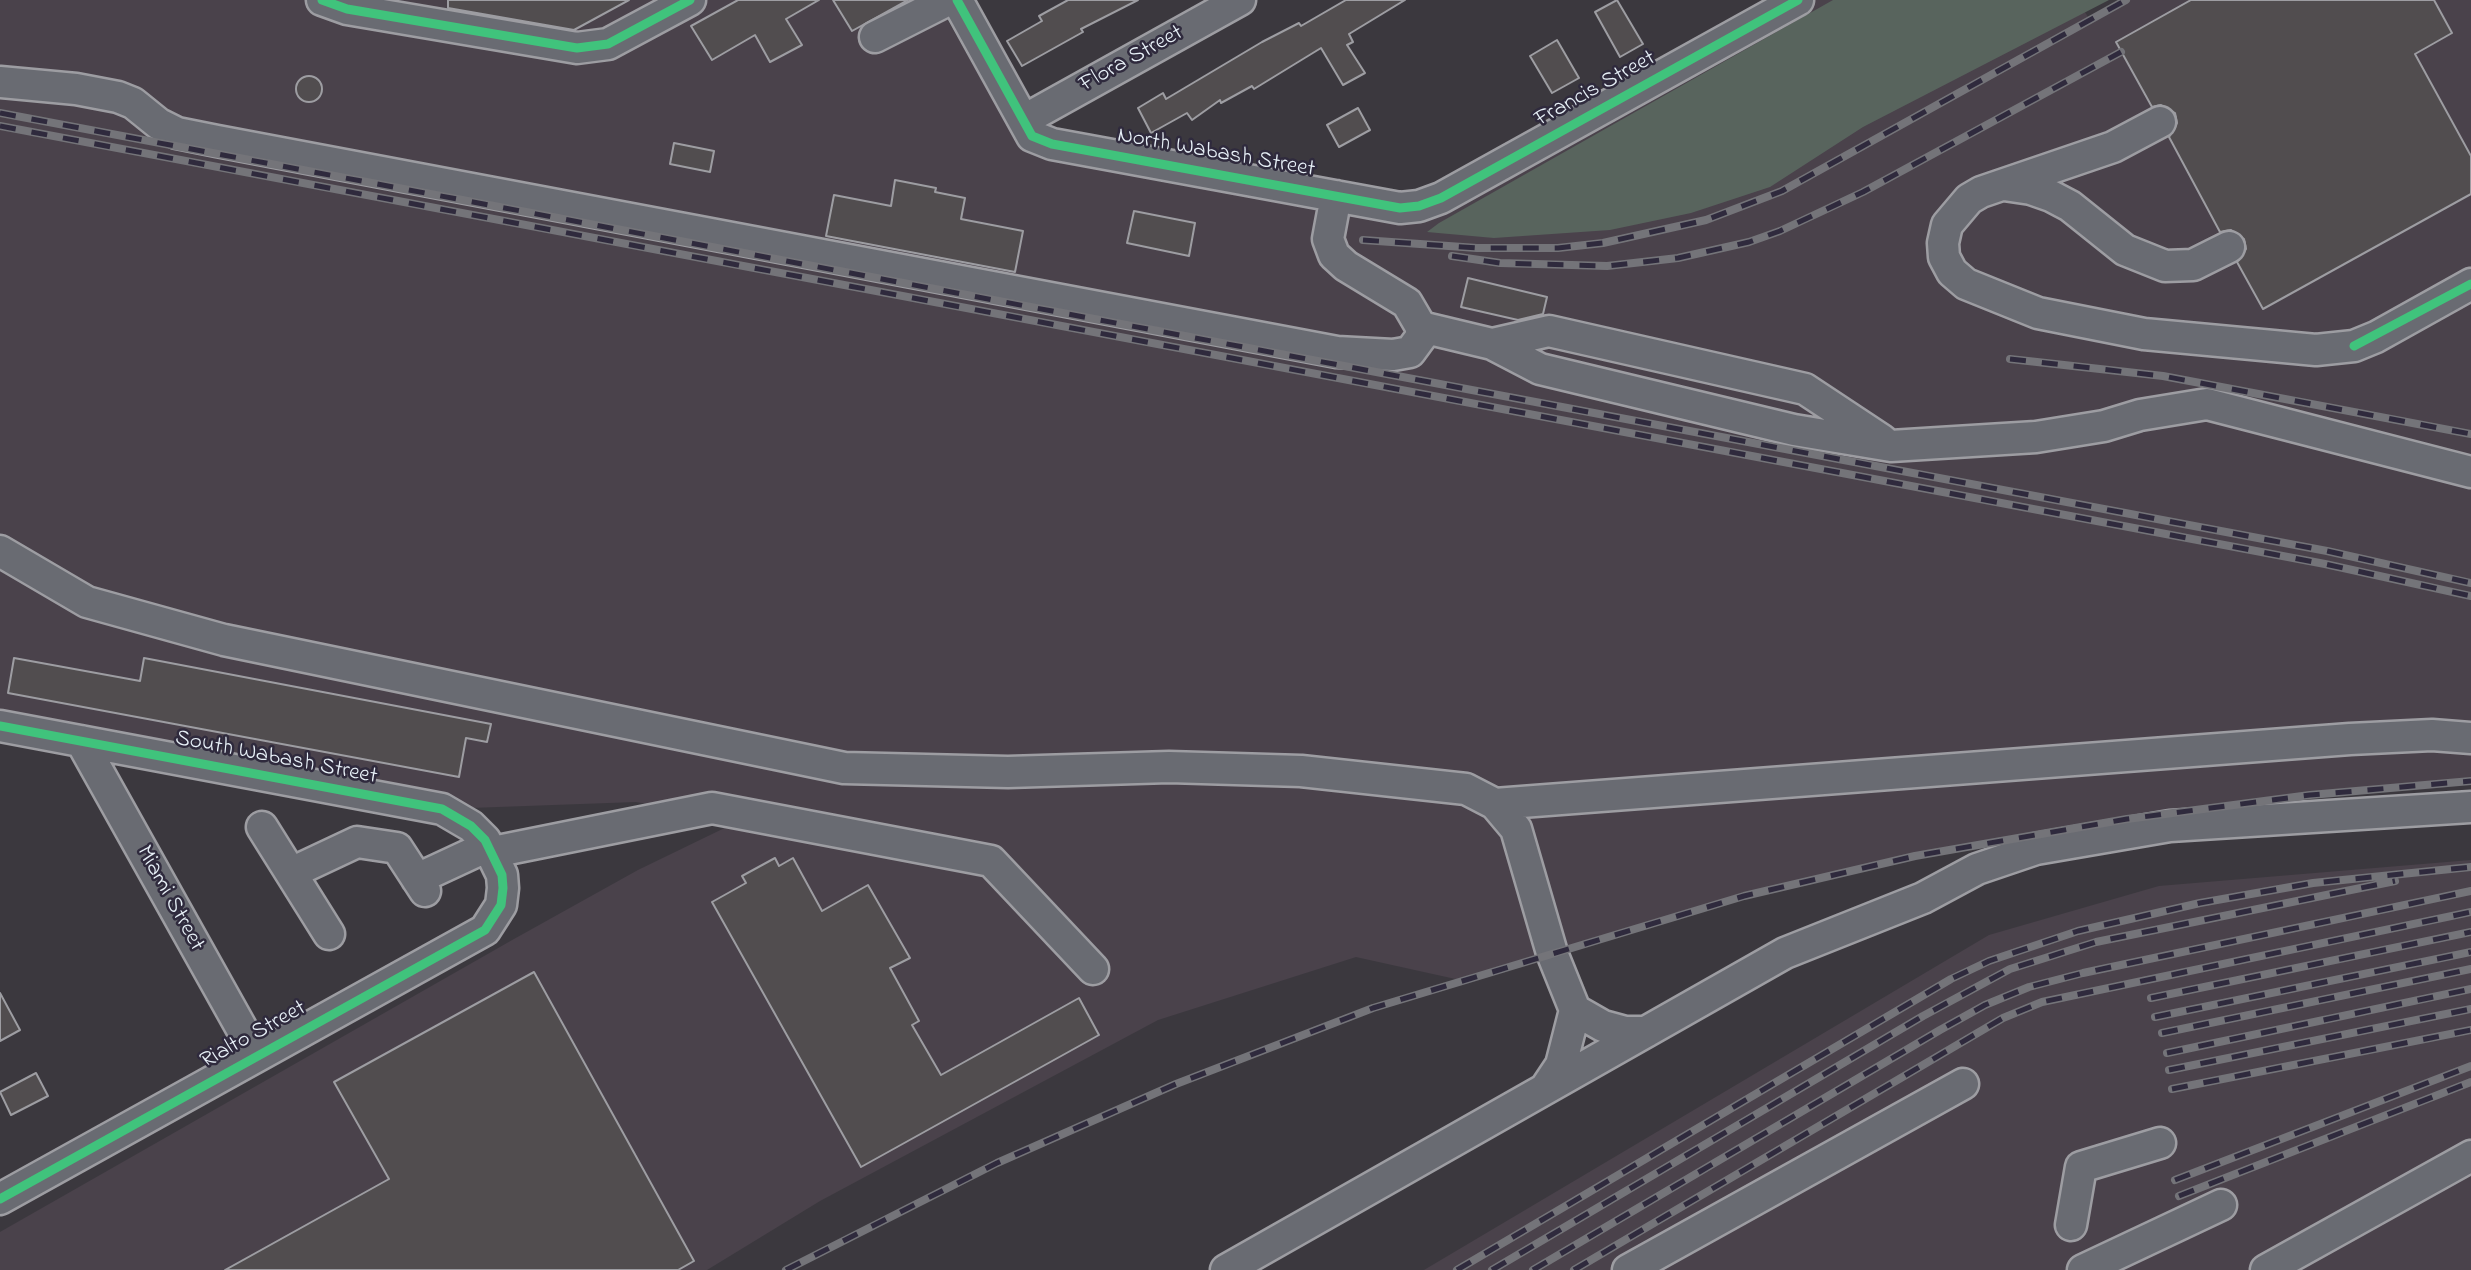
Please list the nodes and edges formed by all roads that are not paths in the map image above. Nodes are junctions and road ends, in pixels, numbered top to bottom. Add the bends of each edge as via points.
1 (322, 0) edge
2 (690, 0) edge
3 (948, 0) edge
4 (957, 0) edge
5 (1240, 0) edge
6 (1798, 0) edge
7 (875, 37) dead end
8 (0, 82) edge
9 (1024, 120) junction
10 (2160, 122) dead end
11 (2004, 185) junction
12 (1336, 196) junction
13 (1411, 207) joint
14 (2229, 247) dead end
15 (2471, 284) edge
16 (1421, 327) junction
17 (1492, 344) junction
18 (1891, 446) junction
19 (2471, 472) edge
20 (0, 551) edge
21 (0, 726) edge
22 (2471, 738) edge
23 (81, 741) junction
24 (1495, 804) junction
25 (2471, 807) edge
26 (262, 827) dead end
27 (490, 849) junction
28 (291, 873) junction
29 (503, 888) joint
30 (329, 934) dead end
31 (1093, 970) dead end
32 (1575, 1010) junction
33 (1646, 1032) junction
34 (257, 1056) junction
35 (1963, 1084) dead end
36 (1545, 1089) junction
37 (2160, 1143) dead end
38 (2471, 1156) edge
39 (2, 1194) edge
40 (2055, 1196) dead end
41 (2221, 1205) dead end
42 (2071, 1225) junction
43 (2090, 1268) edge
44 (1226, 1270) edge
45 (1628, 1270) edge
46 (2266, 1270) edge

1 - 2 street via 347,9 577,48 608,44
3 - 7 street
4 - 9 street, North Wabash Street
5 - 9 street, Flora Street
6 - 13 street, Francis Street via 1441,198
8 - 16 street via 118,97 177,133 1337,352 1410,352 1421,337
9 - 12 street, North Wabash Street via 1032,136 1052,144
10 - 11 street via 2113,147
11 - 14 street via 2051,196 2125,250 2165,266 2193,265
11 - 15 street via 1969,200 1947,225 1944,257 1966,284 2038,313 2144,334 2316,350 2354,346
12 - 13 street, North Wabash Street
12 - 16 street via 1328,239 1334,255 1407,303
16 - 17 street
17 - 18 street via 1539,369 1794,429
17 - 18 street via 1549,331 1805,388
18 - 19 street via 2036,437 2207,404
20 - 24 street via 87,602 225,640 844,768 1301,771 1466,789
21 - 23 street, South Wabash Street
22 - 24 street via 2432,734 2350,739
23 - 27 street, South Wabash Street via 442,809 471,825
23 - 34 street, Miami Street
24 - 32 street via 1516,829 1552,953
25 - 33 street via 2171,826 2035,849 1977,869 1923,898 1785,953
26 - 28 street
27 - 28 street via 421,885 397,848 357,842
27 - 29 street, South Wabash Street
27 - 31 street via 712,808 991,861
28 - 30 street
29 - 34 street, Rialto Street via 501,905 485,930
32 - 33 street via 1603,1026
32 - 36 street via 1561,1065
33 - 36 street
34 - 39 street, Rialto Street
35 - 45 street
36 - 44 street
37 - 42 street via 2081,1167
38 - 46 street
40 - 42 street
41 - 43 street
42 - 43 street

